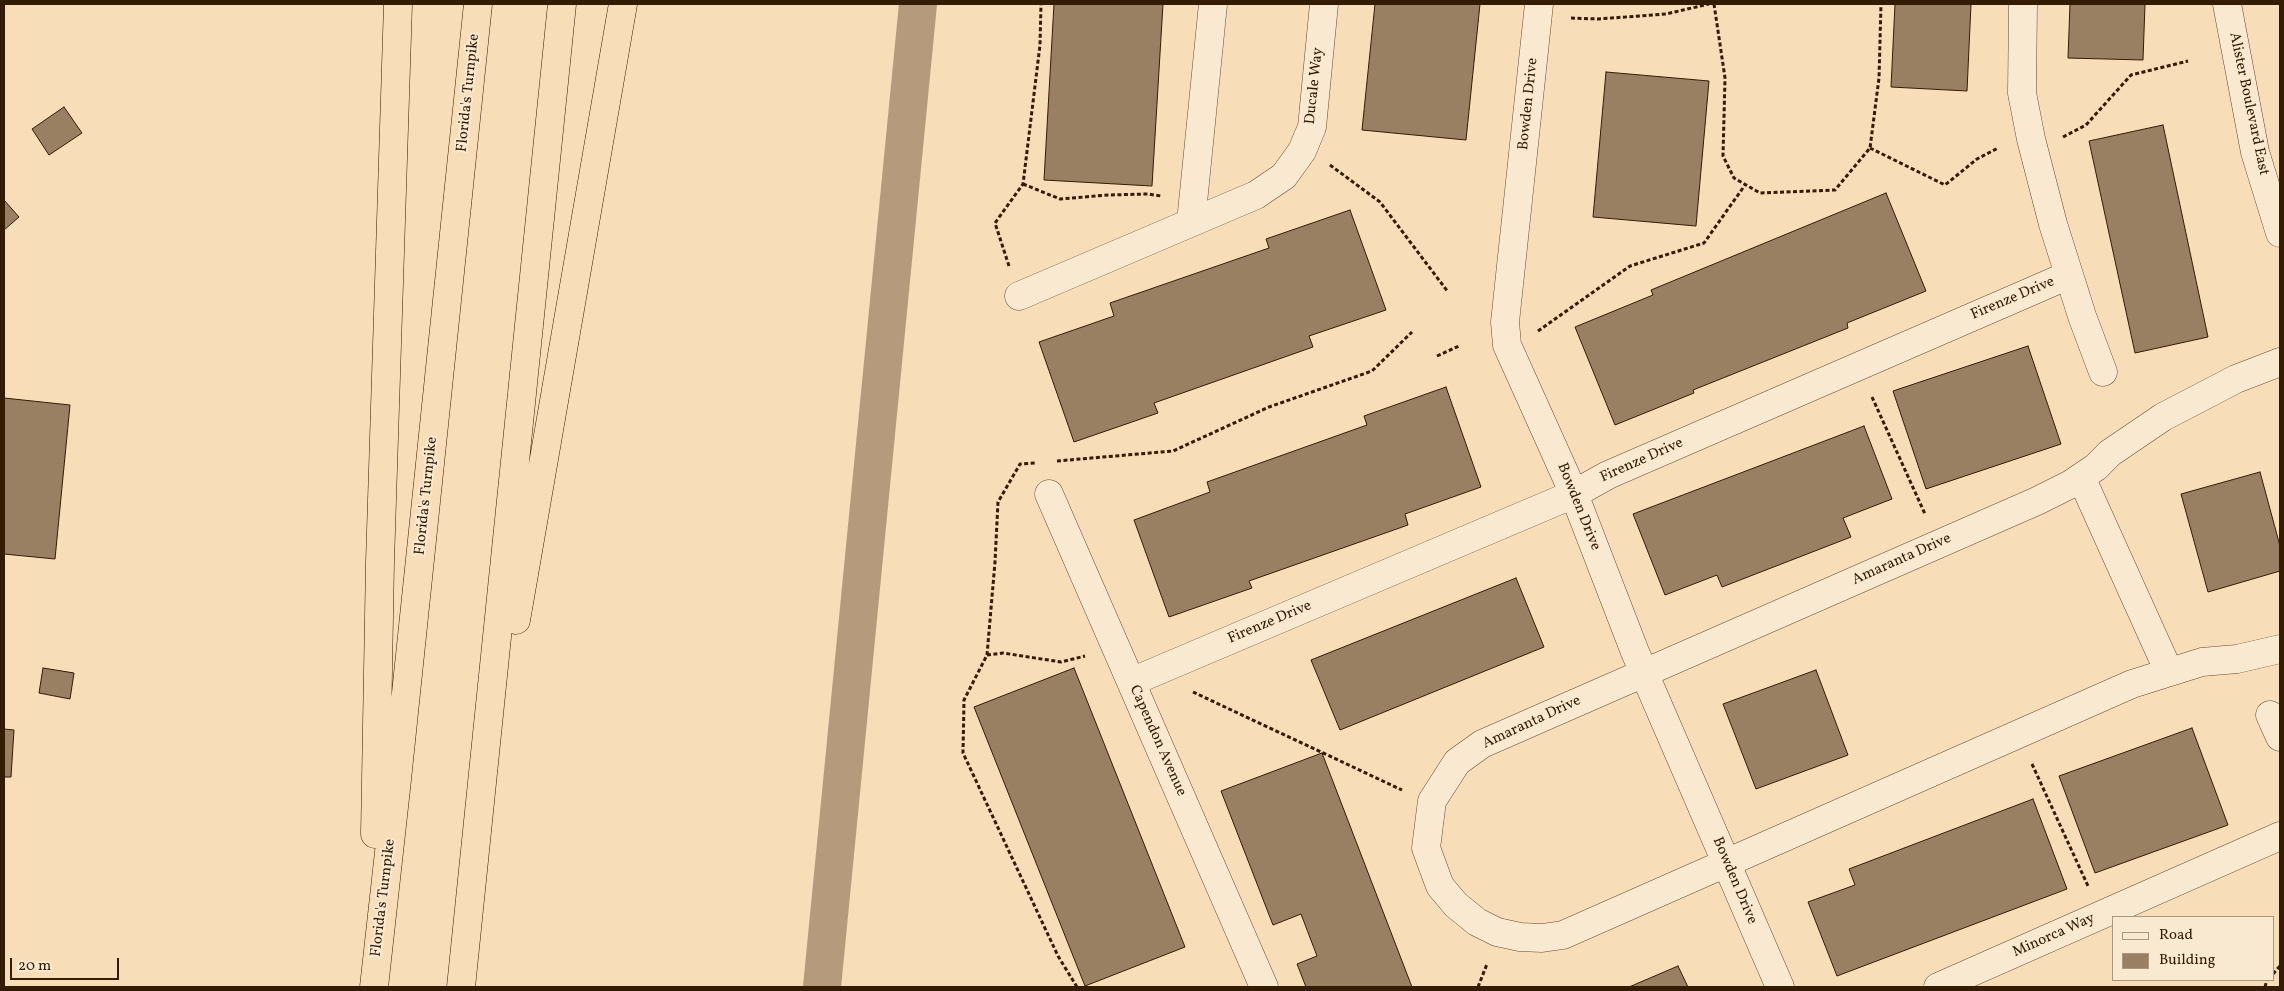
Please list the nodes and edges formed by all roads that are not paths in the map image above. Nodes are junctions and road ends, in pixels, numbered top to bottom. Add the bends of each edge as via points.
1 (398, 4) edge
2 (478, 4) edge
3 (562, 4) edge
4 (623, 4) edge
5 (1213, 4) edge
6 (1324, 4) edge
7 (1539, 4) edge
8 (2023, 4) edge
9 (2227, 4) edge
10 (1192, 212) junction
11 (2280, 233) edge
12 (2069, 275) junction
13 (1019, 296) road end
14 (2280, 362) edge
15 (2103, 372) dead end
16 (2081, 477) junction
17 (1049, 494) dead end
18 (1574, 494) junction
19 (2280, 649) edge
20 (2169, 672) junction
21 (1644, 673) junction
22 (1131, 682) junction
23 (2280, 836) edge
24 (476, 850) junction
25 (1726, 864) junction
26 (373, 987) edge
27 (461, 987) edge
28 (1264, 987) edge
29 (1780, 987) edge
30 (1938, 987) edge

1 - 26 highway via 380,562
2 - 26 highway, Florida's Turnpike
3 - 24 highway
4 - 24 highway
5 - 10 street
6 - 10 street, Ducale Way via 1312,127 1302,151 1284,176 1256,195
7 - 18 street, Bowden Drive via 1506,338
8 - 12 street, Firenze Drive via 2022,94
9 - 11 street, Alister Boulevard East via 2255,152
10 - 13 street, Ducale Way
12 - 15 street, Firenze Drive
12 - 18 street, Firenze Drive via 1608,475
14 - 16 street, Amaranta Drive via 2236,379 2163,416
16 - 20 street
16 - 21 street, Amaranta Drive via 2037,501
17 - 22 street, Capendon Avenue
18 - 21 street, Bowden Drive
18 - 22 street, Firenze Drive
19 - 20 street, Amaranta Drive via 2237,660 2202,662
20 - 25 street, Amaranta Drive via 2132,684
21 - 25 street, Bowden Drive
21 - 25 street, Amaranta Drive via 1482,744 1457,762 1432,801 1426,848 1432,868 1440,886 1476,922 1498,932 1542,938 1563,935
22 - 28 street, Capendon Avenue
23 - 30 street, Minorca Way
24 - 27 highway
25 - 29 street, Bowden Drive

